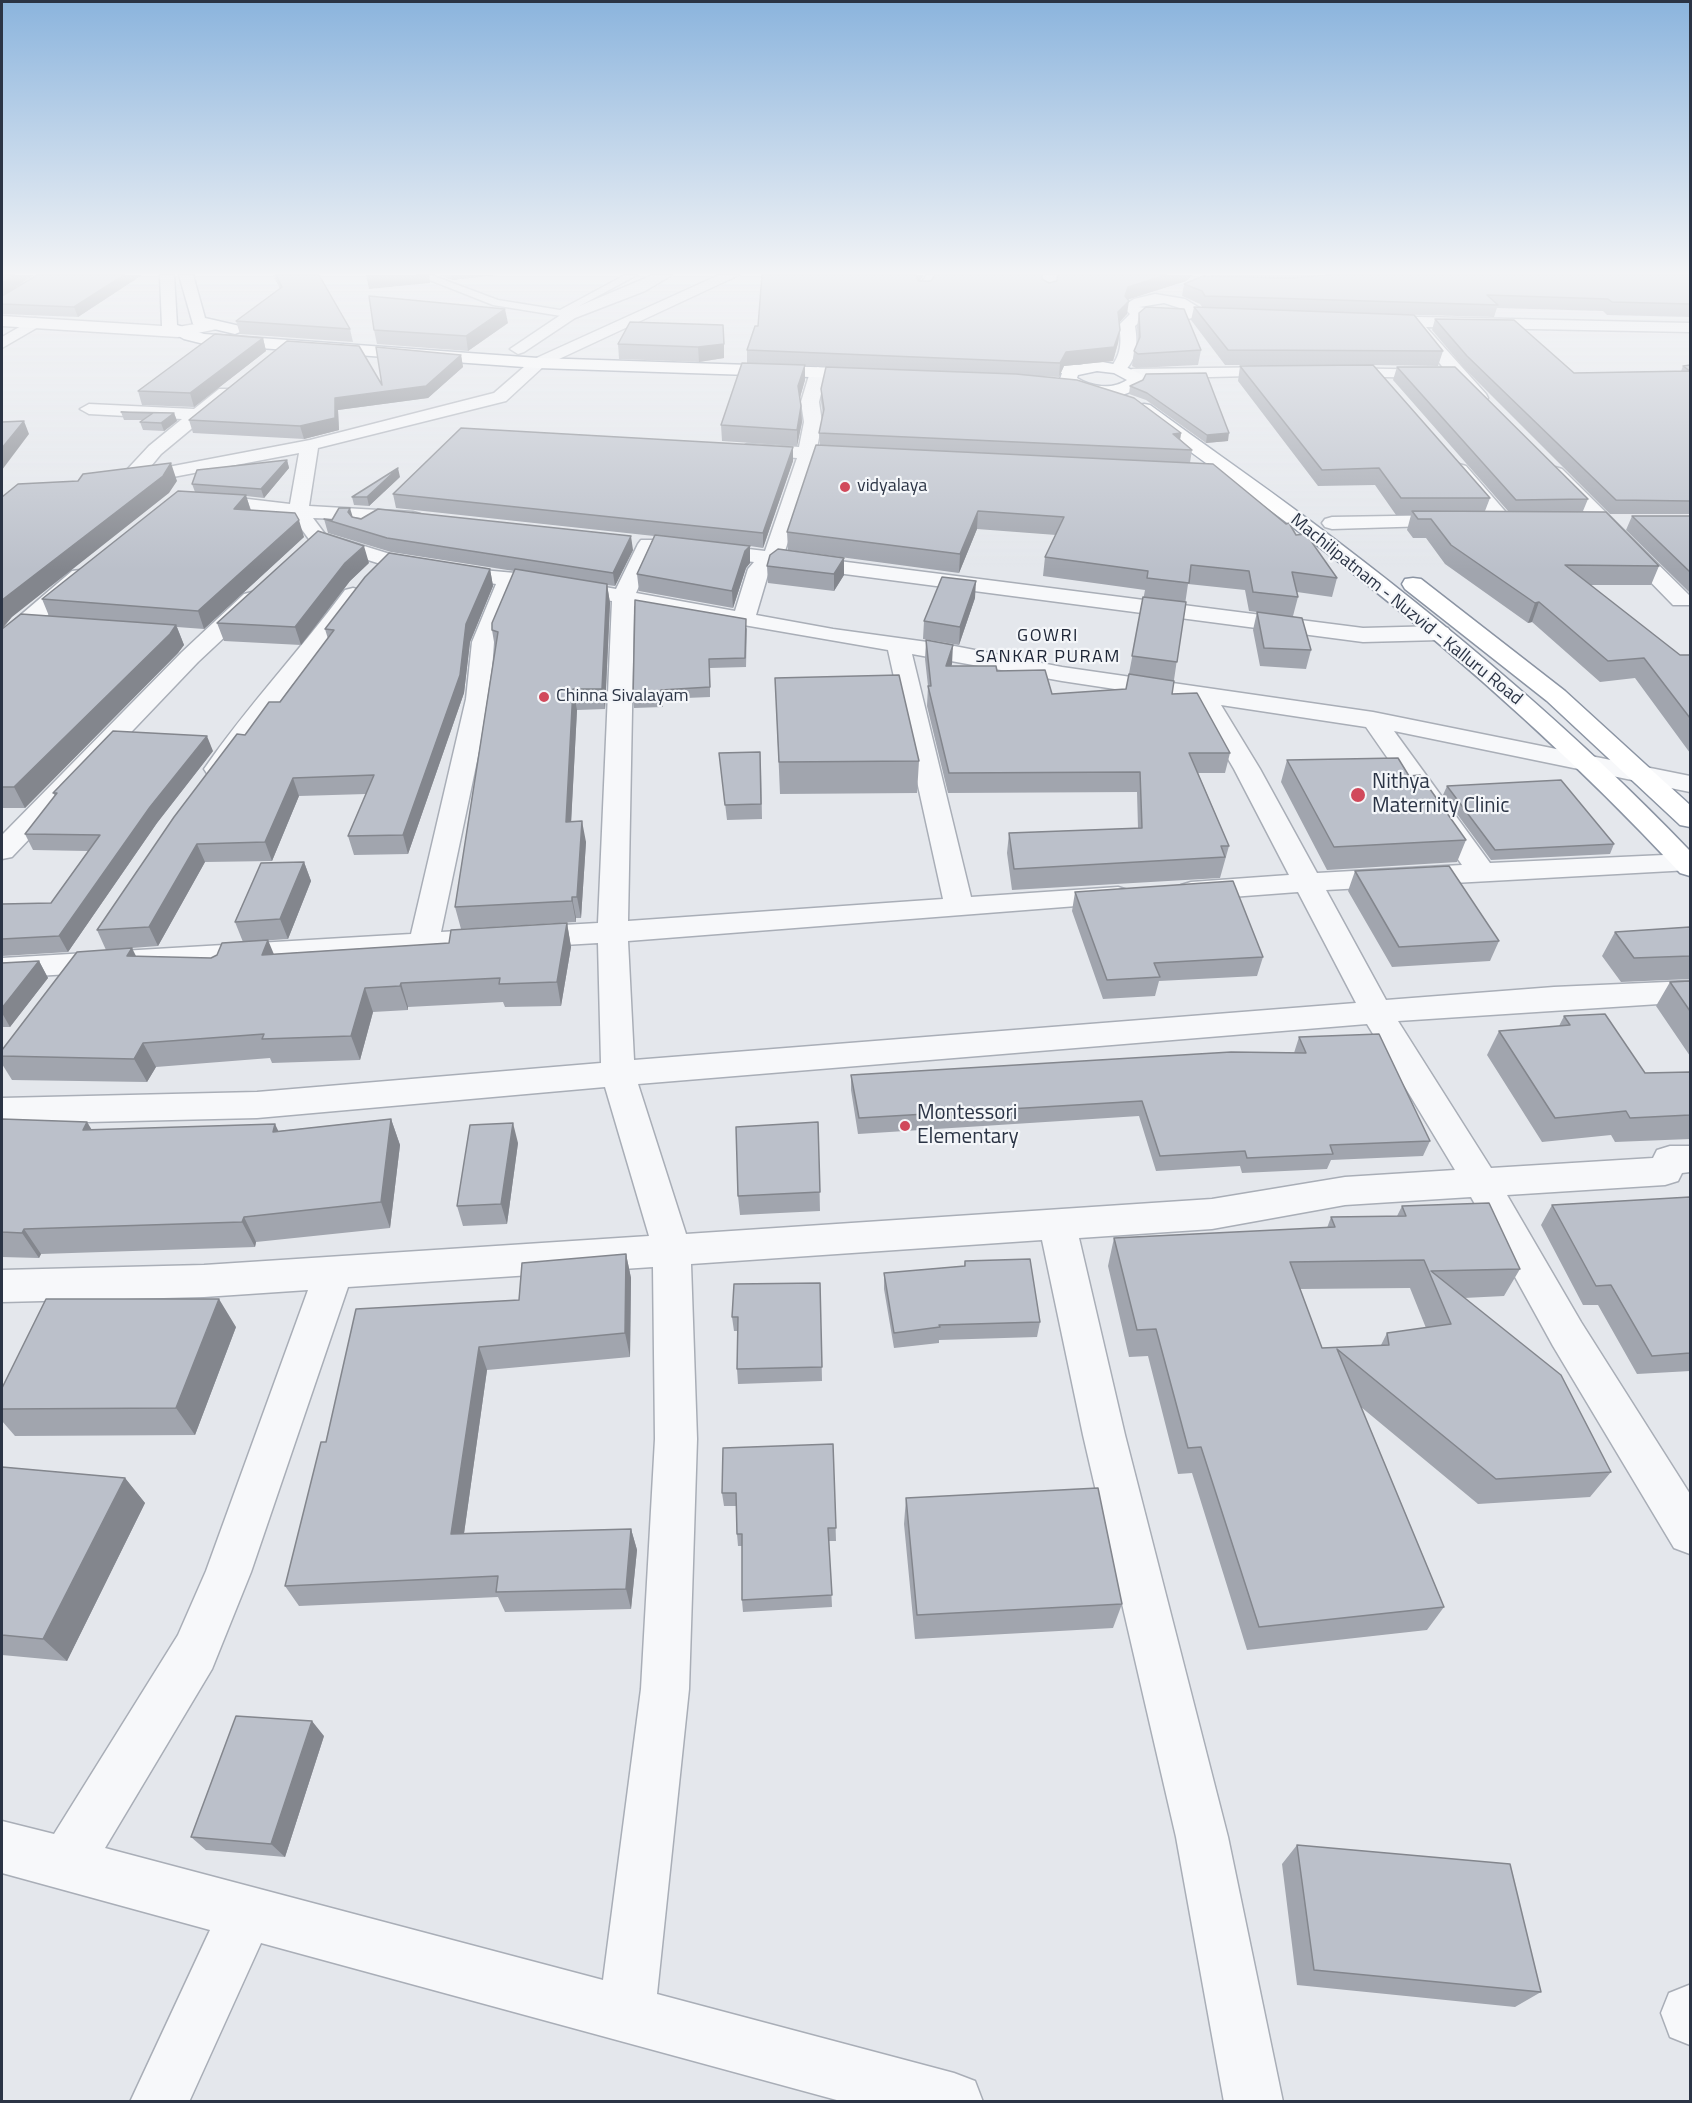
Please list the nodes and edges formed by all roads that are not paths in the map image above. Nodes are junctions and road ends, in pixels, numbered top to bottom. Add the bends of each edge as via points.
1 (527, 373) edge
2 (818, 373) edge
3 (1002, 373) edge
4 (1071, 373) edge
5 (1122, 373) edge
6 (1232, 373) edge
7 (1375, 373) edge
8 (1456, 373) edge
9 (1128, 375) junction
10 (235, 385) edge
11 (1087, 388) junction
12 (1389, 390) edge
13 (500, 397) junction
14 (89, 409) dead end
15 (1497, 414) edge
16 (202, 415) junction
17 (466, 425) dead end
18 (310, 445) junction
19 (725, 447) edge
20 (808, 452) junction
21 (881, 458) edge
22 (1449, 459) edge
23 (1546, 463) edge
24 (197, 468) junction
25 (1196, 473) edge
26 (1231, 474) junction
27 (129, 479) junction
28 (106, 482) edge
29 (391, 498) dead end
30 (298, 511) junction
31 (375, 514) junction
32 (434, 520) edge
33 (1503, 521) junction
34 (1525, 521) edge
35 (1570, 521) edge
36 (1603, 521) junction
37 (1625, 521) dead end
38 (1332, 522) junction
39 (344, 546) junction
40 (773, 557) junction
41 (387, 560) junction
42 (96, 564) edge
43 (509, 579) junction
44 (265, 586) edge
45 (623, 597) junction
46 (1681, 600) dead end
47 (744, 620) junction
48 (22, 624) junction
49 (57, 627) edge
50 (1440, 633) junction
51 (2, 642) edge
52 (898, 645) junction
53 (1203, 695) junction
54 (1373, 719) junction
55 (1587, 762) junction
56 (1639, 772) junction
57 (1690, 784) edge
58 (203, 786) edge
59 (1690, 819) edge
60 (2, 851) edge
61 (1688, 865) edge
62 (1483, 874) junction
63 (1308, 883) junction
64 (959, 907) junction
65 (613, 932) junction
66 (99, 934) edge
67 (424, 942) junction
68 (79, 963) junction
69 (2, 968) edge
70 (58, 991) edge
71 (1690, 991) edge
72 (1377, 1013) junction
73 (618, 1074) junction
74 (2, 1111) edge
75 (1688, 1163) edge
76 (1481, 1183) junction
77 (1057, 1225) junction
78 (672, 1249) junction
79 (334, 1272) junction
80 (2, 1286) edge
81 (1690, 1533) edge
82 (2, 1847) edge
83 (66, 1864) junction
84 (247, 1912) junction
85 (627, 2012) junction
86 (159, 2102) edge
87 (954, 2102) edge
88 (1254, 2102) edge

1 - 13 street
2 - 20 street via 810,402 813,422
3 - 11 main road, Machilipatnam - Nuzvid - Kalluru Road
4 - 11 main road via 1068,375 1072,383
5 - 9 main road, Machilipatnam - Nuzvid - Kalluru Road
6 - 9 street
7 - 12 street
8 - 15 street
9 - 11 main road via 1125,388
9 - 38 main road, Machilipatnam - Nuzvid - Kalluru Road
10 - 16 street
11 - 26 main road, Machilipatnam - Nuzvid - Kalluru Road via 1140,406
13 - 17 street
13 - 18 street
14 - 16 street
16 - 27 street via 155,450
18 - 24 street
18 - 30 street
19 - 20 street
20 - 21 street
20 - 40 street
22 - 33 street
23 - 36 street
24 - 27 street
24 - 30 street via 185,495
25 - 26 street
26 - 50 main road, Machilipatnam - Nuzvid - Kalluru Road via 1300,522
27 - 28 street
29 - 31 street
30 - 31 street
30 - 39 street via 309,546
31 - 32 street
31 - 39 street
33 - 34 street
33 - 38 street
35 - 36 street
36 - 37 street
36 - 46 street
38 - 56 main road, Machilipatnam - Nuzvid - Kalluru Road via 1548,689
39 - 41 street
40 - 45 street via 656,545
40 - 47 street via 759,569
40 - 50 street via 1363,635
41 - 43 street
41 - 58 street via 284,680
42 - 48 street
43 - 45 street
43 - 67 street via 483,642 478,699
44 - 60 street via 198,638
45 - 47 street
45 - 65 street
47 - 52 street
48 - 49 street
48 - 51 street
50 - 55 main road, Machilipatnam - Nuzvid - Kalluru Road
52 - 53 street
52 - 64 street
53 - 54 street
53 - 63 street
54 - 55 street
54 - 62 street
55 - 56 street
55 - 61 main road, Machilipatnam - Nuzvid - Kalluru Road
56 - 57 street
56 - 59 main road, Machilipatnam - Nuzvid - Kalluru Road
61 - 62 street
62 - 63 street
63 - 64 street
63 - 72 street
64 - 65 street
65 - 67 street
65 - 73 street
66 - 68 street
67 - 68 street
68 - 69 street
68 - 70 street
71 - 72 street
72 - 73 street
72 - 76 street
73 - 74 street via 257,1105
73 - 78 street
75 - 76 street via 1670,1160 1665,1171
76 - 77 street via 1345,1191 1212,1214
76 - 81 street via 1567,1334
77 - 78 street
77 - 88 street via 1202,1837
78 - 79 street
78 - 85 street via 676,1439 665,1689
79 - 80 street via 204,1281
79 - 83 street via 228,1572 195,1652
82 - 83 street
83 - 84 street
84 - 85 street
84 - 86 street
85 - 87 street

